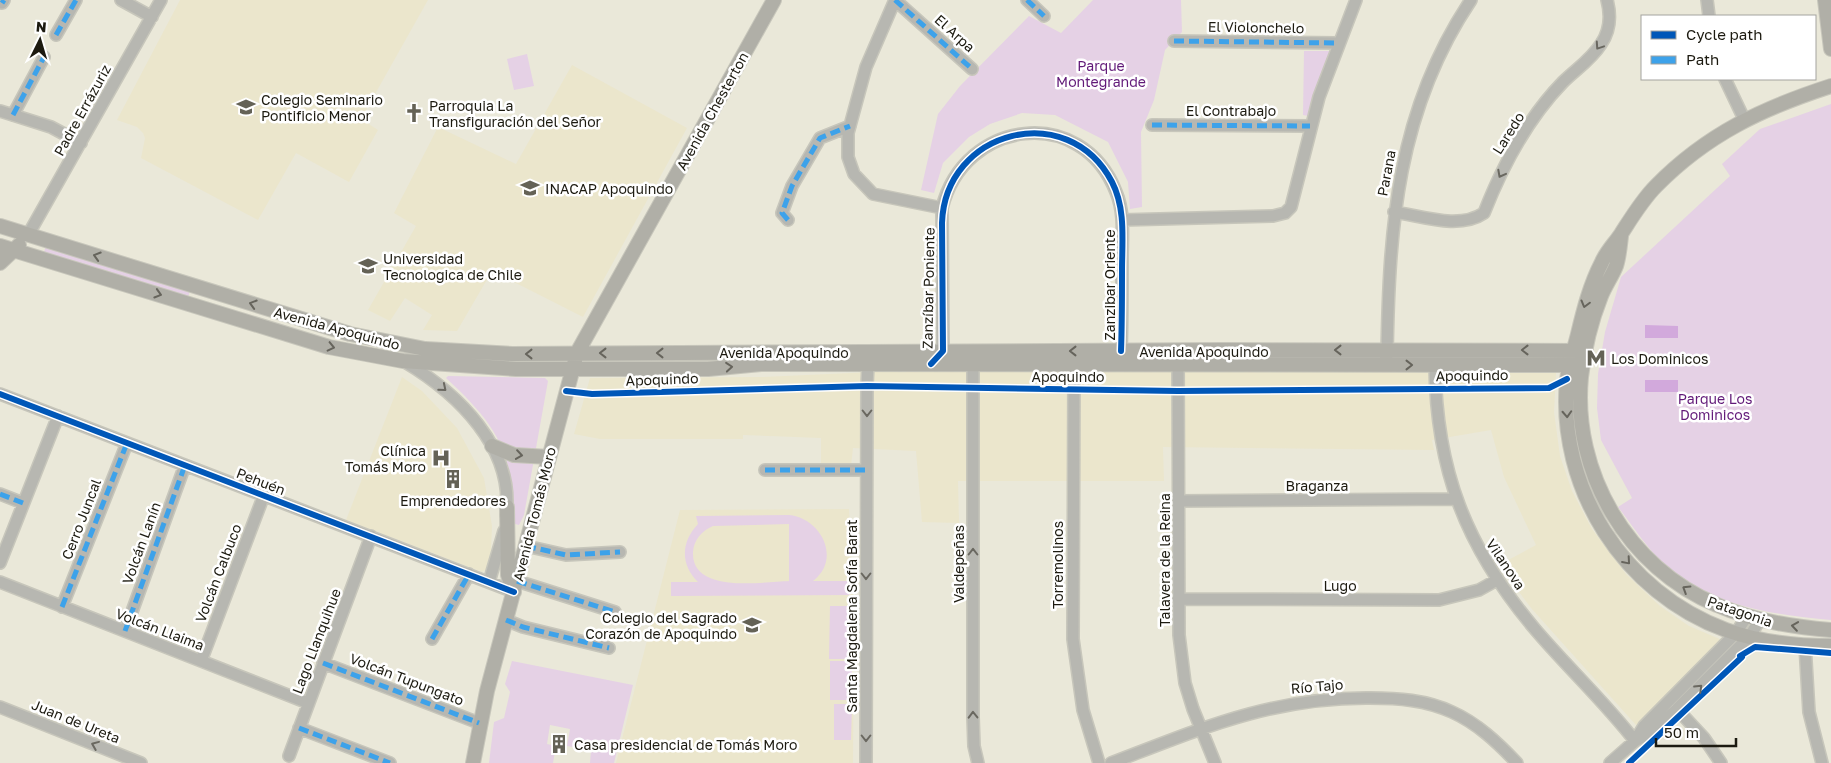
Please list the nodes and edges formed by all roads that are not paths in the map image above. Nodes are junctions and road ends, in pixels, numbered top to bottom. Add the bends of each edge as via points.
1 (76, 0) edge
2 (121, 0) edge
3 (161, 0) edge
4 (774, 0) edge
5 (895, 0) edge
6 (1027, 0) edge
7 (1356, 0) edge
8 (1471, 0) edge
9 (1607, 0) edge
10 (1707, 0) edge
11 (1825, 0) edge
12 (1709, 15) edge
13 (152, 16) junction
14 (1044, 16) dead end
15 (56, 35) dead end
16 (1174, 41) dead end
17 (1338, 43) junction
18 (1831, 49) edge
19 (44, 57) dead end
20 (972, 69) dead end
21 (1725, 80) edge
22 (1831, 86) edge
23 (0, 111) edge
24 (12, 115) junction
25 (1744, 119) junction
26 (1152, 124) dead end
27 (850, 126) junction
28 (1310, 126) junction
29 (81, 143) junction
30 (942, 208) junction
31 (1394, 212) junction
32 (788, 220) dead end
33 (1122, 220) junction
34 (0, 226) edge
35 (28, 235) junction
36 (0, 246) edge
37 (14, 250) junction
38 (0, 263) edge
39 (316, 324) junction
40 (287, 334) junction
41 (1387, 350) junction
42 (1580, 350) junction
43 (943, 351) junction
44 (1121, 351) junction
45 (879, 352) junction
46 (577, 353) junction
47 (1178, 357) junction
48 (403, 360) junction
49 (868, 364) junction
50 (931, 364) junction
51 (973, 364) junction
52 (1074, 364) junction
53 (1383, 364) junction
54 (1435, 365) junction
55 (1576, 365) junction
56 (572, 370) junction
57 (0, 394) edge
58 (58, 416) junction
59 (127, 442) junction
60 (492, 446) junction
61 (549, 457) junction
62 (185, 465) junction
63 (765, 470) dead end
64 (866, 470) junction
65 (0, 494) edge
66 (264, 495) junction
67 (1455, 499) junction
68 (1178, 501) junction
69 (23, 503) junction
70 (507, 507) junction
71 (371, 536) junction
72 (526, 546) junction
73 (620, 552) dead end
74 (0, 563) edge
75 (469, 574) junction
76 (1497, 580) junction
77 (0, 582) edge
78 (490, 582) junction
79 (515, 586) junction
80 (1178, 599) junction
81 (62, 607) junction
82 (615, 612) dead end
83 (1753, 618) junction
84 (506, 620) junction
85 (1831, 630) edge
86 (125, 632) junction
87 (1743, 635) junction
88 (432, 639) dead end
89 (1805, 645) junction
90 (1831, 646) edge
91 (609, 648) dead end
92 (201, 661) junction
93 (323, 663) junction
94 (308, 703) junction
95 (0, 707) edge
96 (1677, 709) junction
97 (479, 723) junction
98 (299, 728) junction
99 (1200, 730) junction
100 (1635, 741) junction
101 (288, 756) dead end
102 (141, 763) edge
103 (390, 763) edge
104 (472, 763) edge
105 (866, 763) edge
106 (978, 763) edge
107 (1099, 763) edge
108 (1111, 763) edge
109 (1215, 763) edge
110 (1517, 763) edge
111 (1610, 763) edge
112 (1721, 763) edge
113 (1822, 763) edge

1 - 15 street
2 - 13 street
3 - 13 street, Padre Errázuriz
4 - 46 main road, Avenida Chesterton
5 - 20 street, El Arpa
5 - 27 street, Zanzíbar Poniente via 866,67
6 - 14 street
7 - 17 street, Zanzibar Oriente
8 - 31 street, Parana via 1439,56 1418,106 1403,158
9 -> 31 street, Laredo via 1608,29 1602,44 1563,82 1534,119 1511,154 1484,213 1475,219 1455,222
10 - 12 street
11 - 18 main road
13 - 29 street, Padre Errázuriz
16 - 17 street, El Violonchelo
17 - 28 street, Zanzibar Oriente
19 - 24 street
21 - 25 street
22 - 25 main road, Patagonia
23 - 24 street
24 - 29 street via 51,128
25 - 42 main road, Patagonia via 1700,147 1675,168 1635,211 1622,233 1616,264
26 - 28 street, El Contrabajo
27 - 30 street, Zanzíbar Poniente via 848,156 854,174 866,188 873,194
27 - 32 street via 820,138 792,186 782,213
28 - 33 street, Zanzibar Oriente via 1296,196 1285,213
29 - 35 street, Padre Errázuriz
30 - 33 street via 954,176 981,149 1016,134 1041,134 1074,144 1095,158 1117,193
30 - 43 street, Zanzíbar Poniente
31 - 41 street, Parana
33 - 44 street, Zanzibar Oriente
34 - 35 main road, Avenida Apoquindo
35 - 37 main road
39 -> 35 main road, Avenida Apoquindo
36 - 37 main road, Avenida Apoquindo
37 - 38 main road
37 -> 40 main road, Avenida Apoquindo
39 - 40 main road
46 -> 39 main road, Avenida Apoquindo via 445,352 377,341
40 -> 48 main road, Avenida Apoquindo via 329,346
42 -> 41 main road, Avenida Apoquindo
41 -> 47 main road, Avenida Apoquindo
41 - 53 street, Parana
42 - 55 main road, Patagonia
44 -> 43 main road, Avenida Apoquindo
43 - 45 main road, Avenida Apoquindo
43 - 50 street, Zanzíbar Poniente
44 - 47 main road, Avenida Apoquindo
45 -> 46 main road, Avenida Apoquindo
45 - 49 street
46 - 56 main road, Avenida Tomás Moro
47 - 52 main road, Avenida Apoquindo
47 - 53 main road, Avenida Apoquindo
47 - 68 street, Talavera de la Reina
48 - 56 main road, Avenida Apoquindo via 480,368
48 -> 60 street via 450,394 478,424
49 - 50 main road, Avenida Apoquindo
56 -> 49 main road, Avenida Apoquindo
49 -> 64 street, Santa Magdalena Sofía Barat
50 - 51 main road, Avenida Apoquindo
51 - 52 main road, Avenida Apoquindo
106 -> 51 street, Valdepeñas via 973,717
52 - 107 street, Torremolinos via 1072,626 1078,689
53 -> 54 main road, Avenida Apoquindo
54 - 55 main road, Avenida Apoquindo
54 - 67 street, Vilanova via 1439,431
83 -> 55 main road, Patagonia via 1708,601 1676,582 1642,553 1619,524 1597,484 1586,449
55 -> 87 main road, Patagonia via 1566,412 1572,453 1583,490 1603,530 1632,567 1661,594 1701,619
56 - 61 main road, Avenida Tomás Moro
57 - 58 street, Pehuén
58 - 59 street, Pehuén
58 - 69 street
59 - 62 street, Pehuén
59 - 81 street, Cerro Juncal
60 -> 61 main road via 514,455
60 - 70 street via 503,476
61 - 72 main road, Avenida Tomás Moro
62 - 66 street, Pehuén
62 - 86 street, Volcán Lanín
63 - 64 street
64 -> 105 street, Santa Magdalena Sofía Barat
65 - 69 street
66 - 71 street, Pehuén
66 - 92 street, Volcán Calbuco
67 - 68 street, Braganza
67 - 76 street, Vilanova via 1473,541
68 - 80 street, Talavera de la Reina
69 - 74 street
70 - 78 street via 503,538
70 - 79 main road via 508,575
71 - 75 street, Pehuén
71 - 93 street, Lago Llanquihue
72 - 73 street via 566,555
72 - 79 main road, Avenida Tomás Moro
75 - 78 street, Pehuén
75 - 88 street
76 - 80 street, Lugo via 1479,590 1438,600
76 - 100 street, Vilanova
77 - 81 street, Volcán Llaima
78 - 79 street, Pehuén
79 - 82 street, Pehuén
79 - 84 main road, Avenida Tomás Moro
80 - 99 street, Talavera de la Reina via 1185,683
81 - 86 street, Volcán Llaima
85 -> 83 main road, Patagonia
83 - 87 street
84 - 91 street
84 - 97 main road, Avenida Tomás Moro
86 - 92 street, Volcán Llaima
87 - 89 main road, Patagonia
96 -> 87 street
87 - 100 street via 1644,726
89 - 90 main road, Patagonia
89 - 113 street via 1809,712
92 - 94 street, Volcán Llaima
93 - 94 street, Lago Llanquihue
93 - 97 street, Volcán Tupungato
94 - 98 street, Lago Llanquihue
102 -> 95 street, Juan de Ureta
96 - 100 street via 1651,732
96 - 112 street via 1704,738
97 - 104 main road, Avenida Tomás Moro
98 - 101 street, Lago Llanquihue
98 - 103 street
99 - 108 street, Río Tajo
99 - 109 street, Talavera de la Reina
99 - 110 street, Río Tajo via 1251,712 1306,701 1354,698 1409,700 1443,708 1465,719 1489,736
100 - 111 street

